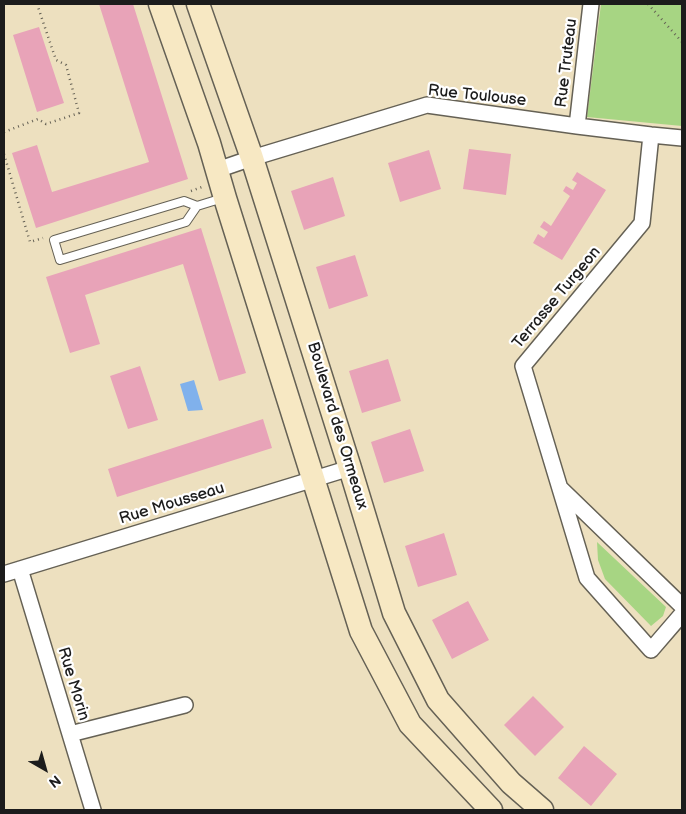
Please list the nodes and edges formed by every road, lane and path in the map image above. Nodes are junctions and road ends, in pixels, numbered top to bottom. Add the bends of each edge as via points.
1 (37, 4) edge
2 (160, 4) edge
3 (198, 4) edge
4 (591, 4) edge
5 (648, 4) edge
6 (682, 42) edge
7 (577, 126) junction
8 (4, 132) edge
9 (651, 136) junction
10 (682, 138) edge
11 (4, 154) edge
12 (252, 158) junction
13 (221, 183) junction
14 (184, 193) dead end
15 (197, 206) junction
16 (48, 236) dead end
17 (350, 468) junction
18 (313, 479) junction
19 (559, 487) junction
20 (20, 569) junction
21 (4, 574) edge
22 (682, 606) edge
23 (682, 614) edge
24 (185, 705) dead end
25 (70, 734) junction
26 (93, 810) edge
27 (491, 810) edge
28 (542, 810) edge

1 - 8 path via 56,60 66,65 79,114 46,124 38,119
2 - 13 street
3 - 12 street, Boulevard des Ormeaux
4 - 7 street, Rue Truteau
5 - 6 path
7 - 9 street, Rue Toulouse
7 - 12 street, Rue Toulouse via 427,105
9 - 10 street, Rue Toulouse
9 - 19 street, Terrasse Turgeon via 642,223 524,366
11 - 16 path via 30,242
12 - 13 street, Rue Toulouse
12 - 17 street, Boulevard des Ormeaux
13 - 14 path
13 - 15 lane
13 - 18 street
15 - 15 lane via 184,201 54,240 60,260 186,222
17 - 18 street, Rue Mousseau
17 - 28 street, Boulevard des Ormeaux via 394,613 438,700 510,783
18 - 20 street, Rue Mousseau
18 - 27 street via 360,631 410,724
19 - 22 street, Terrasse Turgeon
19 - 23 street, Terrasse Turgeon via 587,578 650,650
20 - 21 street, Rue Mousseau
20 - 25 street, Rue Morin
24 - 25 street
25 - 26 street, Rue Morin

